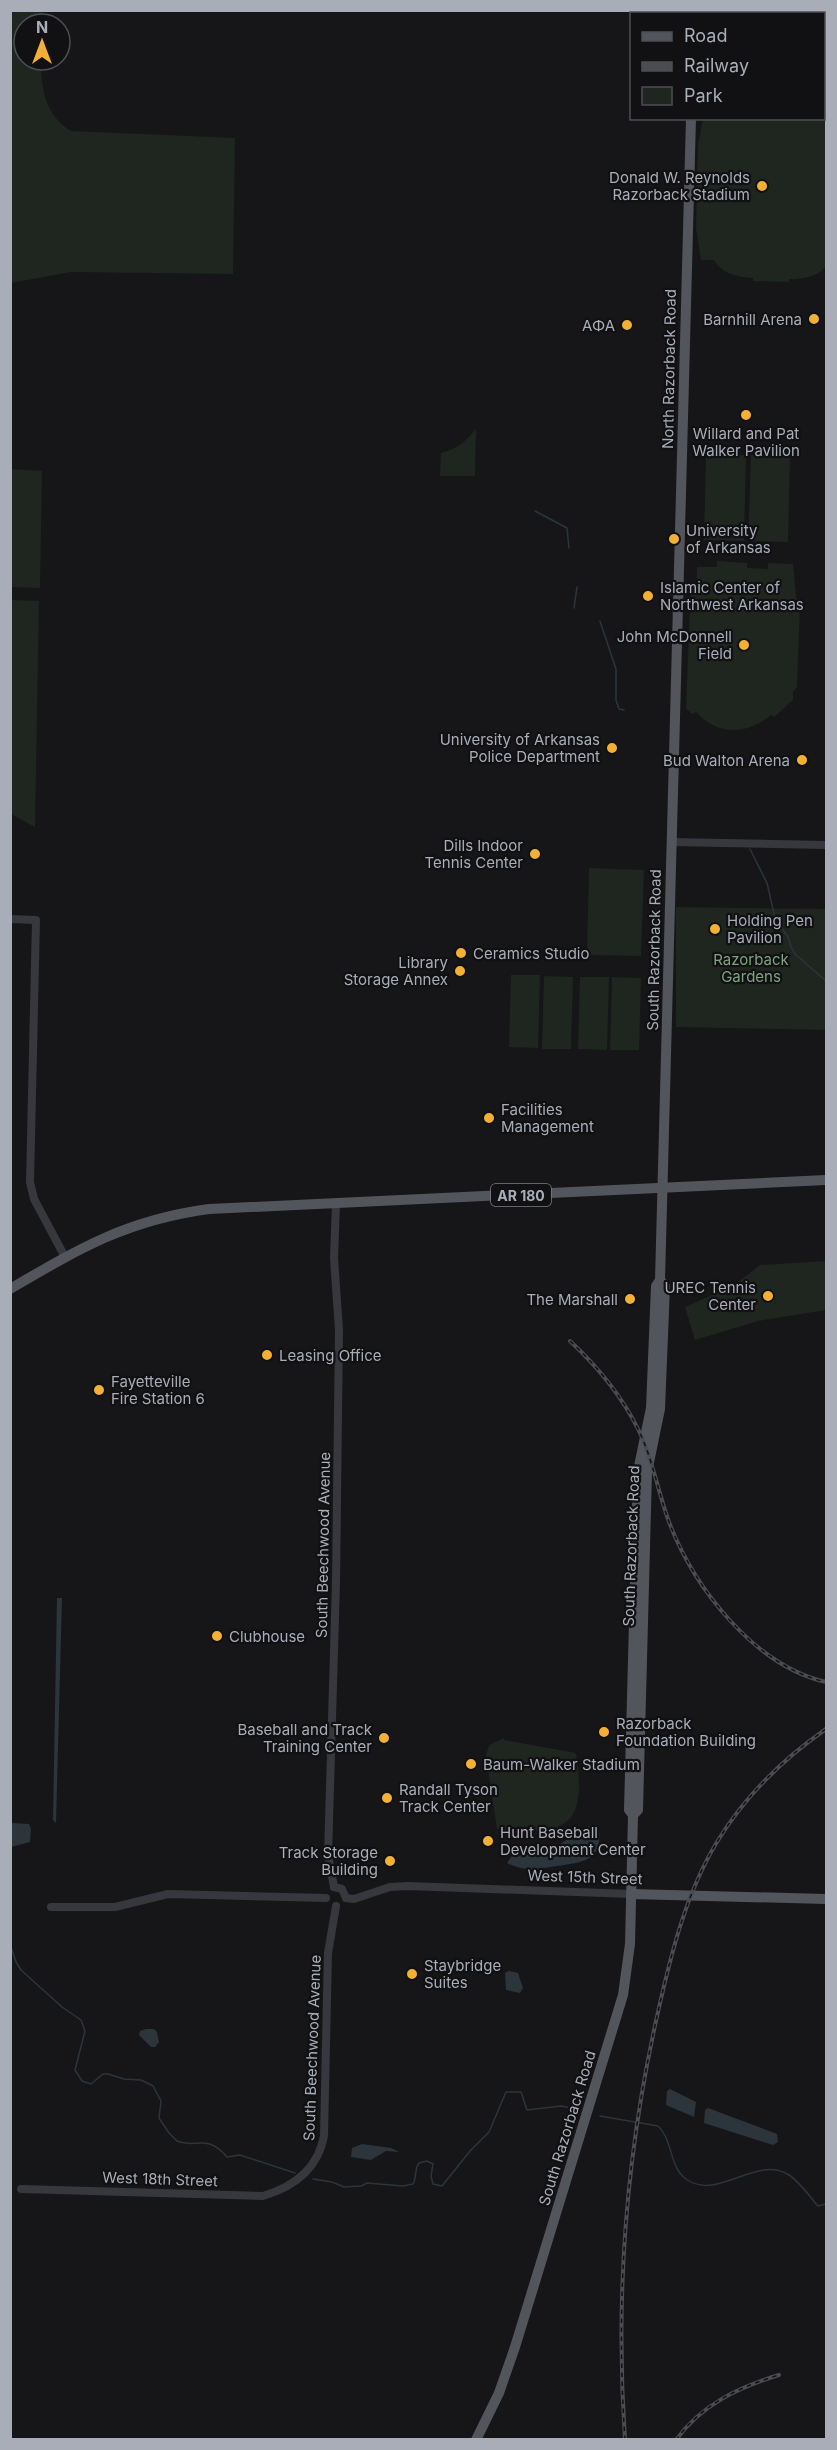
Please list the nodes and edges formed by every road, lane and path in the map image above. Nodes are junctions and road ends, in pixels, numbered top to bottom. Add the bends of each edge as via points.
1 (691, 120) edge
2 (678, 620) joint
3 (671, 842) junction
4 (826, 845) edge
5 (10, 919) edge
6 (826, 1180) edge
7 (663, 1188) junction
8 (336, 1203) junction
9 (64, 1257) junction
10 (10, 1289) edge
11 (334, 1887) junction
12 (631, 1894) junction
13 (326, 1898) junction
14 (345, 1898) junction
15 (826, 1899) edge
16 (336, 1906) junction
17 (51, 1907) dead end
18 (295, 2182) joint
19 (21, 2189) dead end
20 (476, 2439) edge

1 - 2 main road, North Razorback Road
2 - 3 main road, South Razorback Road
3 - 4 street
3 - 7 main road, South Razorback Road
5 - 9 street via 36,920 30,1182 34,1199
6 - 7 main road, AR 180
7 - 8 main road, AR 180
7 - 12 main road, South Razorback Road via 662,1383 647,1472 638,1810 633,1815
8 - 9 main road, AR 180 via 180,1213 133,1225
8 - 11 street, South Beechwood Avenue via 336,1583 328,1855
9 - 10 main road, AR 180
11 - 13 street via 327,1891
11 - 14 street via 342,1889
12 - 14 street, West 15th Street via 408,1886
12 - 15 main road, West 15th Street
12 - 20 main road, South Razorback Road via 623,1995 515,2347 499,2393
13 - 16 street
13 - 17 street via 168,1894 115,1907
14 - 16 street
16 - 18 street, South Beechwood Avenue via 328,1953 324,2136 315,2161
18 - 19 street, West 18th Street via 263,2196

